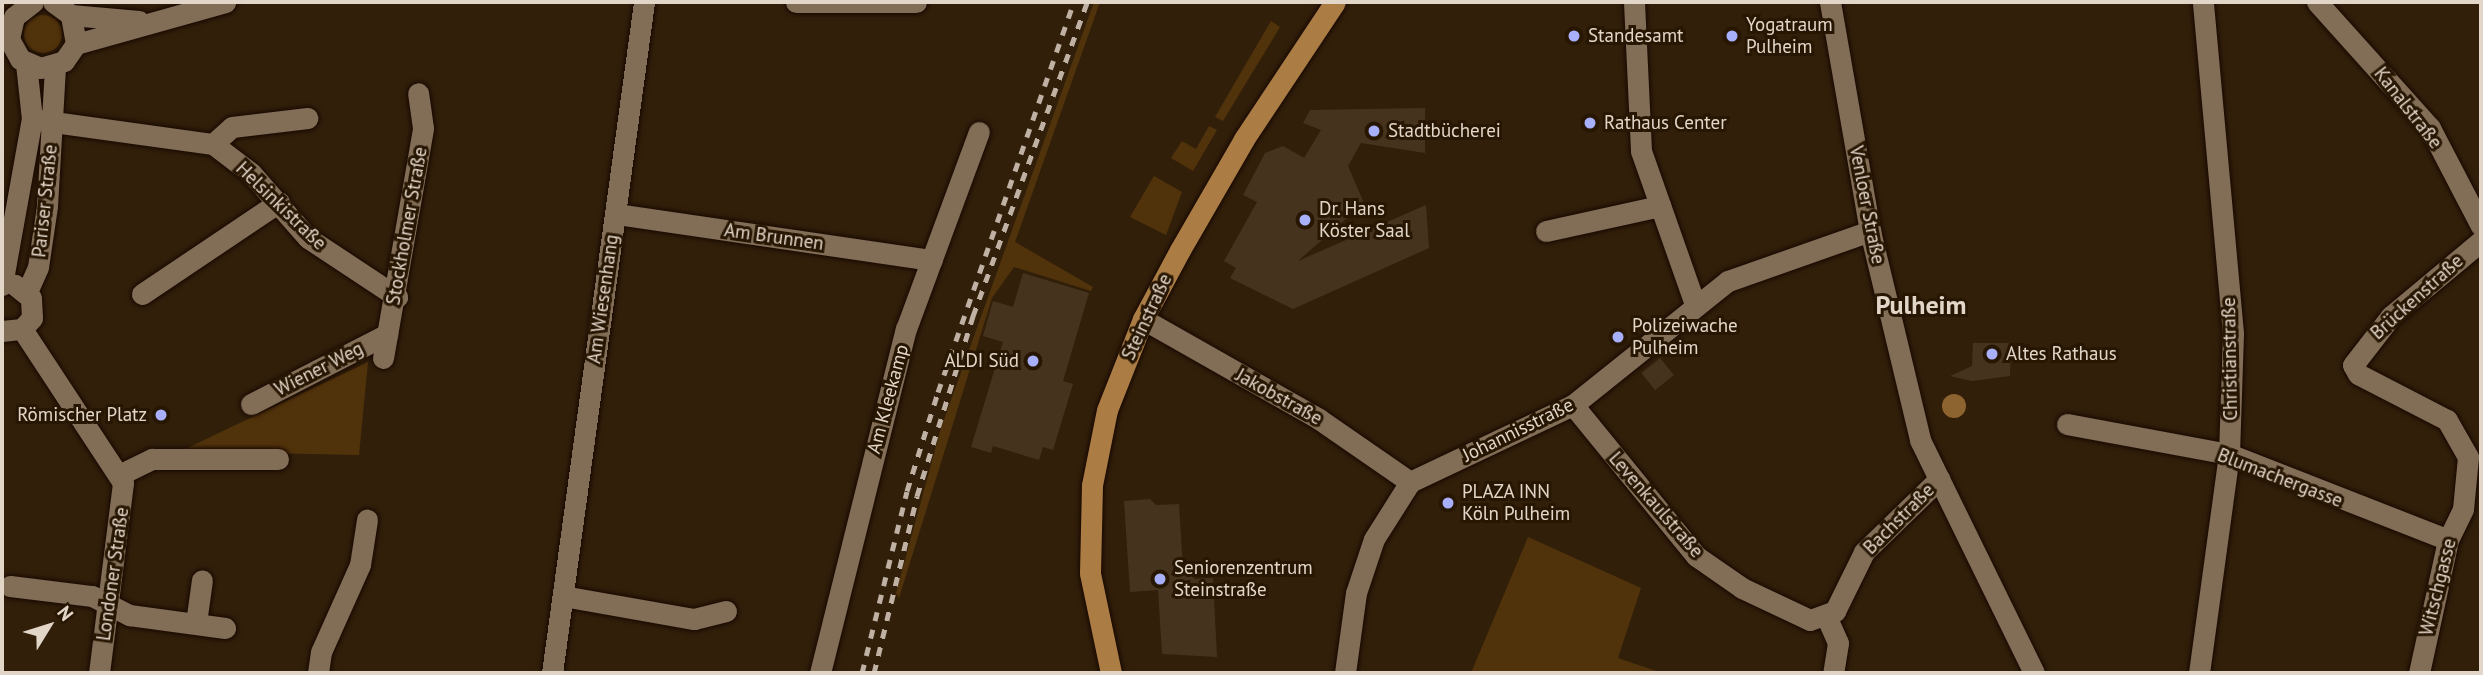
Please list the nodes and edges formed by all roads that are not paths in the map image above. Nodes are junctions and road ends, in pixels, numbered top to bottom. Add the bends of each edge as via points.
1 (225, 2) edge
2 (645, 2) edge
3 (796, 2) edge
4 (916, 2) edge
5 (1335, 2) edge
6 (1634, 2) edge
7 (1830, 2) edge
8 (2203, 2) edge
9 (2317, 2) edge
10 (24, 4) edge
11 (60, 6) edge
12 (142, 21) junction
13 (6, 36) edge
14 (76, 44) junction
15 (26, 64) junction
16 (55, 66) junction
17 (418, 93) dead end
18 (307, 118) dead end
19 (41, 120) junction
20 (979, 132) dead end
21 (213, 144) junction
22 (279, 202) junction
23 (1660, 206) junction
24 (615, 214) junction
25 (2481, 226) edge
26 (1546, 231) dead end
27 (1870, 231) junction
28 (2481, 241) edge
29 (932, 260) junction
30 (2, 285) edge
31 (27, 292) junction
32 (142, 294) dead end
33 (397, 297) junction
34 (1695, 304) junction
35 (1143, 319) junction
36 (12, 330) edge
37 (387, 334) junction
38 (2355, 355) joint
39 (383, 358) dead end
40 (251, 404) dead end
41 (1573, 405) junction
42 (2067, 424) dead end
43 (2230, 454) junction
44 (278, 458) dead end
45 (119, 475) junction
46 (1939, 479) junction
47 (1410, 482) junction
48 (367, 520) dead end
49 (2448, 540) junction
50 (202, 580) dead end
51 (10, 586) dead end
52 (563, 596) junction
53 (109, 606) junction
54 (726, 611) dead end
55 (1827, 618) junction
56 (196, 623) junction
57 (225, 628) dead end
58 (99, 673) edge
59 (318, 673) edge
60 (552, 673) edge
61 (820, 673) edge
62 (1111, 673) edge
63 (1345, 673) edge
64 (1833, 673) edge
65 (2034, 673) edge
66 (2199, 673) edge
67 (2419, 673) edge

1 - 12 street
2 - 24 street, Am Wiesenhang
3 - 4 street
5 - 35 main road, Steinstraße via 1244,139
6 - 23 street via 1641,151
7 - 27 street, Venloer Straße
8 - 43 street, Christianstraße via 2233,333
9 - 25 street, Kanalstraße via 2430,128
10 - 13 street
11 - 12 street
11 - 14 street
12 - 14 street
13 - 15 street
14 - 16 street
15 - 16 street
15 - 19 street, Pariser Straße
16 - 19 street, Pariser Straße
17 - 33 street, Stockholmer Straße via 424,128
18 - 21 street via 232,127
19 - 21 street
19 - 30 street, Pariser Straße
19 - 31 street, Pariser Straße via 47,206 38,267
20 - 29 street, Am Kleekamp
21 - 22 street, Helsinkistraße
22 - 32 street
22 - 33 street, Helsinkistraße via 308,237
23 - 26 street
23 - 34 street
24 - 29 street, Am Brunnen
24 - 52 street, Am Wiesenhang
27 - 34 street, Johannisstraße via 1728,281
27 - 46 street, Venloer Straße via 1920,440
28 - 38 street, Brückenstraße via 2391,316
29 - 61 street, Am Kleekamp via 906,330
30 - 31 street
31 - 36 street, Pariser Straße via 34,311
33 - 37 street, Stockholmer Straße
34 - 41 street, Johannisstraße
35 - 47 street, Jakobstraße via 1328,424
35 - 62 main road, Steinstraße via 1107,410 1092,485 1090,573
36 - 45 street
37 - 39 street, Stockholmer Straße
37 - 40 street, Wiener Weg
38 - 49 street, Witschgasse via 2358,374 2447,420 2463,441 2468,457 2463,509
41 - 47 street, Johannisstraße
41 - 55 street, Levenkaulstraße via 1696,556 1776,604 1810,620
42 - 43 street, Blumachergasse
43 - 49 street, Blumachergasse via 2382,518
43 - 66 street, Christianstraße
44 - 45 street via 152,459
45 - 53 street, Londoner Straße via 123,517
46 - 55 street, Bachstraße via 1864,552
46 - 65 street, Venloer Straße
47 - 63 street via 1374,539 1356,593
48 - 59 street via 360,565 321,652
49 - 67 street, Witschgasse
50 - 56 street
51 - 53 street via 92,596
52 - 54 street via 694,620
52 - 60 street, Am Wiesenhang
53 - 56 street via 129,615
53 - 58 street, Londoner Straße
55 - 64 street via 1838,643
56 - 57 street

